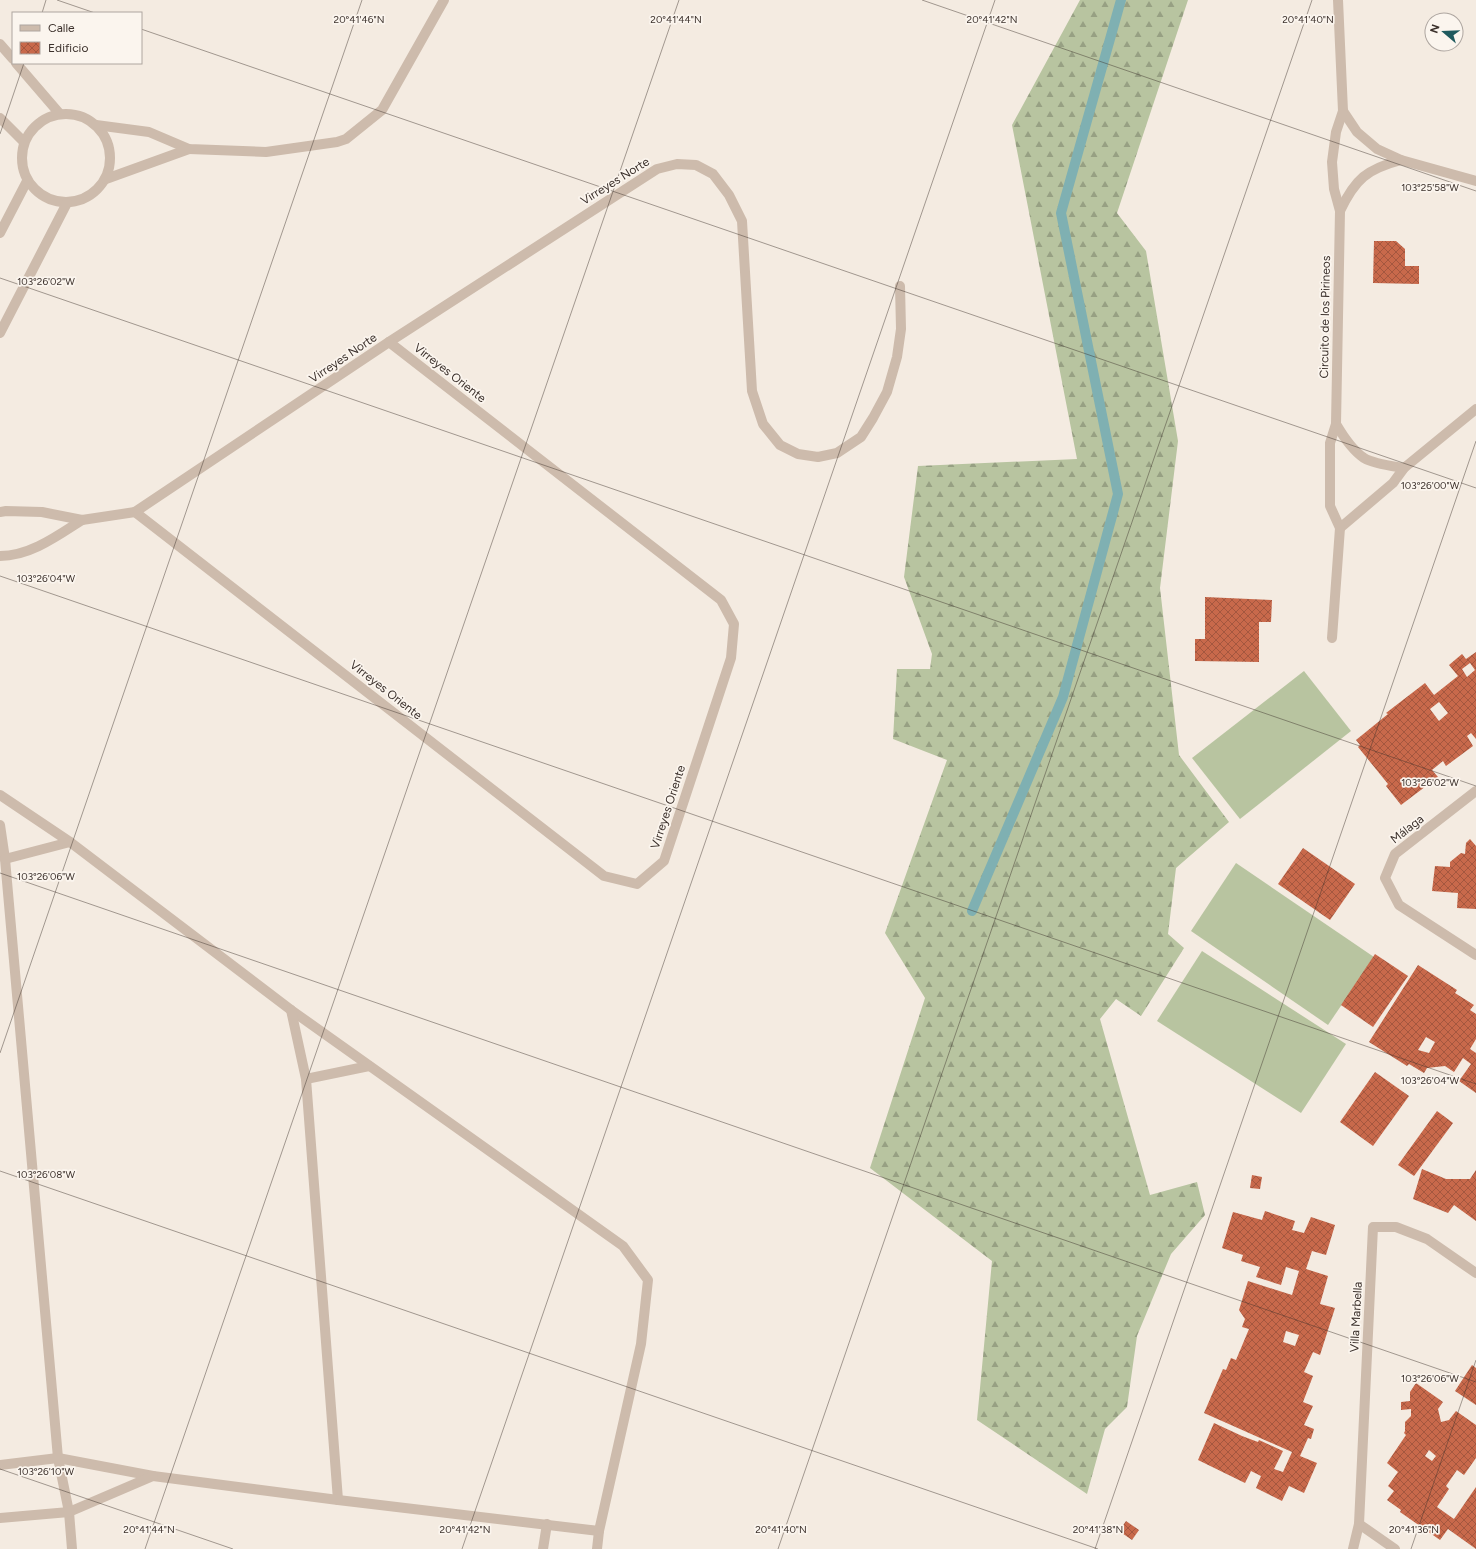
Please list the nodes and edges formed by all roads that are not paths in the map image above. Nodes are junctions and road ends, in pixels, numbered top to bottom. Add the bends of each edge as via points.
1 (444, 0) edge
2 (1338, 0) edge
3 (0, 44) edge
4 (12, 58) edge
5 (17, 64) edge
6 (1343, 111) junction
7 (59, 114) junction
8 (0, 118) edge
9 (96, 125) junction
10 (24, 142) junction
11 (189, 150) junction
12 (1401, 160) junction
13 (106, 179) junction
14 (27, 181) junction
15 (1476, 181) edge
16 (67, 203) junction
17 (1340, 211) junction
18 (0, 233) edge
19 (900, 286) dead end
20 (0, 333) edge
21 (389, 342) junction
22 (1476, 409) edge
23 (1336, 424) junction
24 (1404, 468) junction
25 (0, 512) edge
26 (136, 512) junction
27 (82, 520) junction
28 (1340, 528) junction
29 (0, 556) edge
30 (1332, 638) dead end
31 (1476, 791) edge
32 (0, 795) edge
33 (0, 825) edge
34 (70, 842) junction
35 (5, 859) junction
36 (1476, 955) edge
37 (291, 1010) junction
38 (369, 1066) junction
39 (306, 1079) junction
40 (1476, 1273) edge
41 (58, 1458) junction
42 (0, 1465) edge
43 (153, 1476) junction
44 (338, 1500) junction
45 (69, 1512) junction
46 (0, 1518) edge
47 (547, 1524) junction
48 (1359, 1524) junction
49 (599, 1531) junction
50 (72, 1549) edge
51 (543, 1549) edge
52 (597, 1549) edge
53 (1353, 1549) edge
54 (1395, 1549) edge

1 - 11 street via 382,110 346,139 266,152
2 - 6 street, Circuito de los Pirineos
3 - 4 street
5 - 7 street
6 - 12 street via 1357,132 1377,149
6 - 17 street, Circuito de los Pirineos via 1336,132 1332,162 1334,189
7 - 9 street via 79,115
7 - 10 street via 38,123
8 - 10 street
9 - 11 street via 148,132
9 - 13 street via 107,141 110,160
10 - 14 street via 21,162
11 - 13 street
12 - 15 street
12 - 17 street, Circuito de los Pirineos via 1381,166 1363,177 1349,192
13 - 16 street via 96,191 82,200
14 - 16 street via 44,197
14 - 18 street
16 - 20 street
17 - 23 street, Circuito de los Pirineos
19 - 21 street, Virreyes Norte via 901,329 897,357 887,392 861,437 837,453 818,457 798,454 780,445 762,424 752,391 742,221 729,195 713,174 696,165 677,164 657,169
21 - 26 street, Virreyes Norte
21 - 26 street, Virreyes Oriente via 721,600 734,624 731,658 664,861 637,884 604,876
22 - 24 street
23 - 24 street via 1347,442 1364,458
23 - 28 street, Circuito de los Pirineos via 1330,443 1330,506
24 - 28 street via 1393,483
25 - 27 street, Virreyes Norte via 42,512
26 - 27 street, Virreyes Norte
27 - 29 street, Virreyes Norte via 48,542 9,556
28 - 30 street, Circuito de los Pirineos
31 - 36 street, Málaga via 1395,854 1385,878 1399,905
32 - 34 street
33 - 35 street
34 - 35 street
34 - 37 street
35 - 41 street
37 - 38 street
37 - 39 street
38 - 39 street
38 - 49 street via 623,1246 648,1280 641,1344
39 - 44 street
40 - 48 street, Villa Marbella via 1427,1239 1396,1226 1373,1227
41 - 42 street
41 - 43 street
41 - 45 street
43 - 44 street
43 - 45 street
44 - 47 street
45 - 46 street
45 - 50 street
47 - 49 street
47 - 51 street
48 - 53 street, Villa Marbella
48 - 54 street
49 - 52 street

